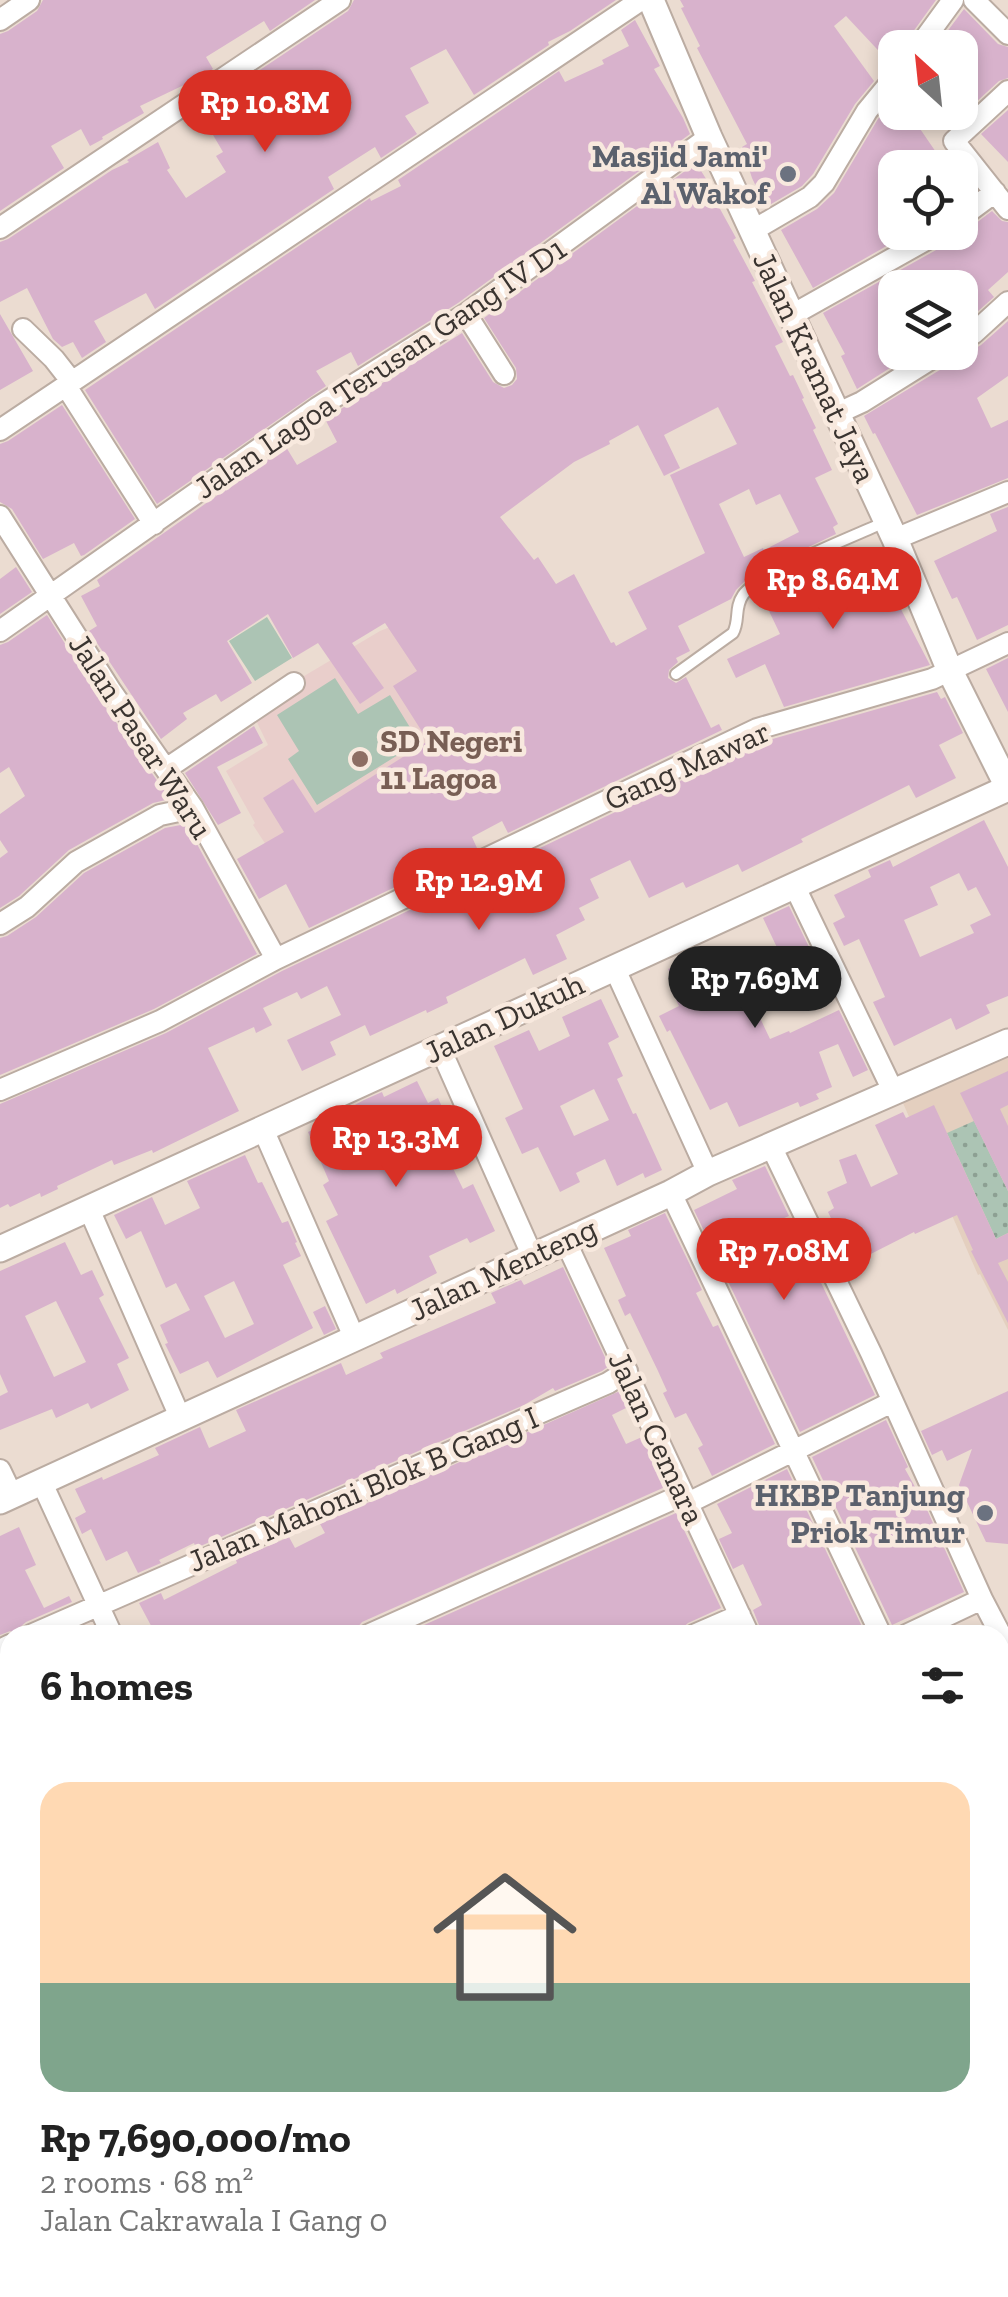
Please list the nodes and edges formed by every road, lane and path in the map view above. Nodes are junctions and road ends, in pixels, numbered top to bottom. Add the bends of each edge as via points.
1 (28, 0) edge
2 (340, 0) edge
3 (641, 0) edge
4 (651, 0) edge
5 (953, 0) edge
6 (974, 0) edge
7 (0, 20) edge
8 (931, 30) edge
9 (1008, 34) edge
10 (1008, 92) edge
11 (878, 98) edge
12 (709, 138) junction
13 (1001, 200) edge
14 (978, 210) edge
15 (0, 228) edge
16 (752, 232) junction
17 (908, 250) edge
18 (1008, 302) edge
19 (466, 314) junction
20 (792, 315) junction
21 (23, 329) dead end
22 (978, 329) edge
23 (913, 370) edge
24 (504, 374) dead end
25 (69, 384) junction
26 (836, 414) junction
27 (0, 430) edge
28 (1008, 492) edge
29 (0, 516) edge
30 (154, 524) junction
31 (890, 530) junction
32 (49, 596) junction
33 (0, 631) edge
34 (1008, 643) edge
35 (950, 671) junction
36 (676, 674) dead end
37 (294, 683) dead end
38 (166, 769) junction
39 (1008, 787) edge
40 (193, 808) junction
41 (794, 885) junction
42 (0, 924) edge
43 (276, 959) junction
44 (614, 966) junction
45 (1008, 1042) edge
46 (440, 1048) junction
47 (2, 1083) edge
48 (894, 1093) junction
49 (264, 1129) junction
50 (772, 1146) junction
51 (708, 1174) junction
52 (671, 1193) junction
53 (89, 1209) junction
54 (565, 1240) junction
55 (0, 1249) edge
56 (532, 1256) junction
57 (354, 1337) junction
58 (626, 1371) junction
59 (892, 1402) junction
60 (180, 1417) junction
61 (792, 1450) junction
62 (0, 1470) edge
63 (42, 1481) junction
64 (6, 1498) edge
65 (684, 1499) junction
66 (982, 1598) junction
67 (98, 1604) junction
68 (740, 1615) junction
69 (53, 1625) edge
70 (107, 1625) edge
71 (391, 1625) edge
72 (717, 1625) edge
73 (744, 1625) edge
74 (876, 1625) edge
75 (927, 1625) edge
76 (996, 1625) edge

1 - 7 street
2 - 15 street
3 - 25 street
4 - 12 street, Jalan Kramat Jaya
5 - 8 street
6 - 9 street
10 - 13 street via 954,142
11 - 16 street via 824,183
12 - 16 street, Jalan Kramat Jaya
12 - 19 street, Jalan Lagoa Terusan Gang IV D1
13 - 14 street
16 - 20 street, Jalan Kramat Jaya
17 - 20 street
18 - 22 street
19 - 24 street
19 - 30 street, Jalan Lagoa Terusan Gang IV D1 via 317,408
20 - 26 street, Jalan Kramat Jaya
21 - 25 street
23 - 26 street
25 - 27 street
25 - 30 street
26 - 31 street, Jalan Kramat Jaya
28 - 31 street
29 - 32 street, Jalan Pasar Waru
30 - 32 street, Jalan Lagoa Terusan Gang IV D1
31 - 35 street, Jalan Kramat Jaya
31 - 36 lane via 754,583 739,603 733,633
32 - 33 street, Jalan Lagoa Terusan Gang IV D1
32 - 38 street, Jalan Pasar Waru
34 - 35 street, Gang Mawar
35 - 39 street, Jalan Kramat Jaya
35 - 43 street, Gang Mawar via 757,729
37 - 38 street
38 - 40 street, Jalan Pasar Waru
39 - 41 street, Jalan Dukuh
40 - 42 street via 160,815 76,862
40 - 43 street, Jalan Pasar Waru
41 - 44 street, Jalan Dukuh
41 - 48 street
43 - 47 street, Gang Mawar via 160,1021
44 - 46 street, Jalan Dukuh
44 - 51 street
45 - 48 street, Jalan Menteng
46 - 49 street, Jalan Dukuh
46 - 56 street
48 - 50 street, Jalan Menteng
49 - 53 street, Jalan Dukuh
49 - 57 street
50 - 51 street, Jalan Menteng
50 - 59 street
51 - 52 street, Jalan Menteng
52 - 54 street, Jalan Menteng
52 - 61 street
53 - 55 street, Jalan Dukuh
53 - 60 street
54 - 56 street, Jalan Menteng
54 - 58 street, Jalan Cemara
56 - 57 street, Jalan Menteng
57 - 60 street, Jalan Menteng
58 - 65 street, Jalan Cemara
58 - 67 street, Jalan Mahoni Blok B Gang I
59 - 61 street
59 - 66 street
60 - 63 street, Jalan Menteng
61 - 65 street
61 - 74 street
62 - 64 street
63 - 64 street, Jalan Menteng
63 - 67 street
65 - 68 street, Jalan Cemara
65 - 71 street
66 - 75 street
66 - 76 street
67 - 69 street, Jalan Mahoni Blok B Gang I
67 - 70 street
68 - 72 street
68 - 73 street, Jalan Cemara

